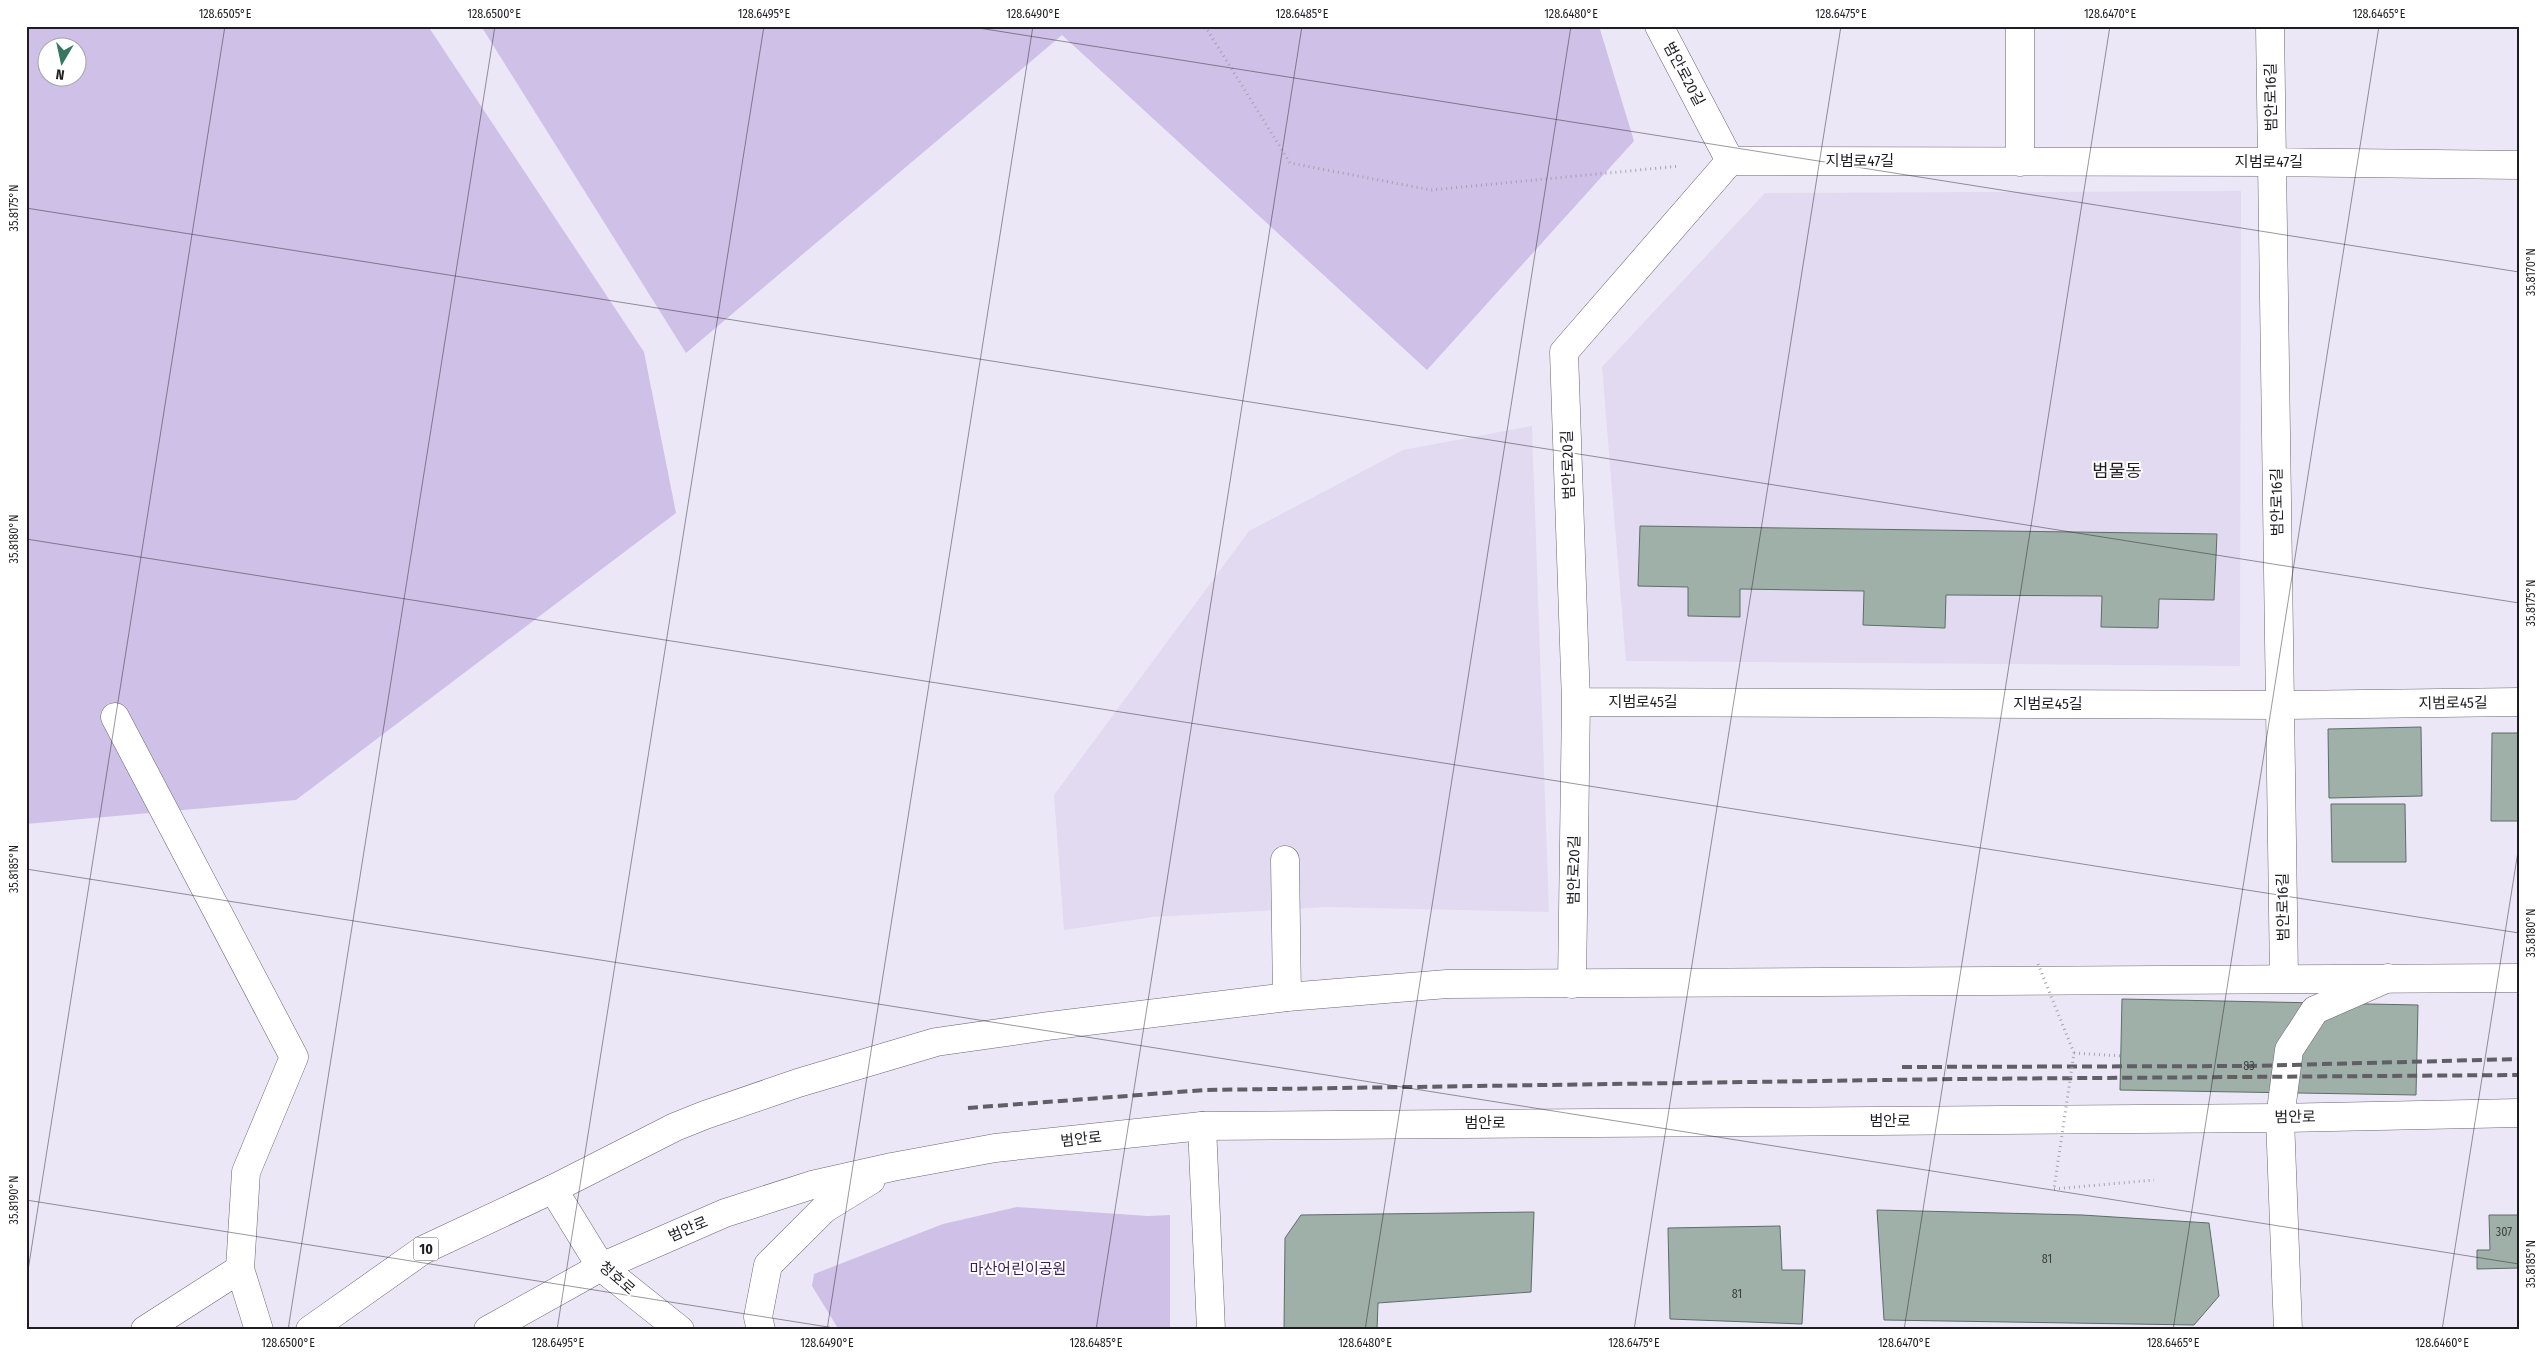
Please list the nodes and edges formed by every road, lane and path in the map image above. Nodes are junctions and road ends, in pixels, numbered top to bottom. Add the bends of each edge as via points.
1 (1205, 26) edge
2 (1659, 26) edge
3 (2020, 26) edge
4 (2270, 26) edge
5 (1730, 161) junction
6 (2020, 162) junction
7 (2272, 162) junction
8 (2519, 165) edge
9 (1576, 702) junction
10 (2519, 702) edge
11 (2280, 705) junction
12 (115, 717) dead end
13 (1285, 860) dead end
14 (2038, 964) dead end
15 (2284, 978) junction
16 (2388, 978) junction
17 (2519, 978) edge
18 (1572, 984) junction
19 (1288, 997) junction
20 (2074, 1053) junction
21 (2121, 1056) dead end
22 (2519, 1113) edge
23 (2280, 1118) junction
24 (1202, 1126) junction
25 (892, 1167) junction
26 (2154, 1180) dead end
27 (553, 1189) junction
28 (601, 1267) junction
29 (240, 1269) junction
30 (146, 1330) edge
31 (259, 1330) edge
32 (310, 1330) edge
33 (488, 1330) edge
34 (680, 1330) edge
35 (761, 1330) edge
36 (1211, 1330) edge
37 (2288, 1330) edge

1 - 5 path via 1290,163 1431,190
2 - 5 main road, 범안로20길
3 - 6 main road
4 - 7 main road, 범안로16길
5 - 6 main road, 지범로47길
5 - 9 main road, 범안로20길 via 1564,352
6 - 7 main road, 지범로47길
7 - 8 main road, 지범로47길
7 - 11 main road, 범안로16길
9 - 11 main road, 지범로45길
9 - 18 main road, 범안로20길
10 - 11 main road, 지범로45길
11 - 15 main road, 범안로16길
12 - 29 main road via 294,1057 246,1172
13 - 19 main road
14 - 20 path, bridge
15 - 16 main road
15 - 18 main road, 10
16 - 17 main road
16 - 23 main road via 2315,1010 2289,1050
18 - 19 main road, 10 via 1447,984
19 - 27 main road, 10 via 936,1042 798,1083 698,1118
20 - 21 path
20 - 26 path, bridge via 2054,1189
22 - 23 main road, 범안로
23 - 24 main road, 범안로
23 - 37 main road
24 - 25 main road, 범안로 via 995,1148
24 - 36 main road
25 - 28 main road, 범안로 via 812,1185 725,1213
25 - 35 main road via 824,1209 768,1265 758,1317
27 - 28 main road, 청호로
27 - 32 main road, 10 via 424,1250
28 - 33 main road, 범안로
28 - 34 main road, 청호로
29 - 30 main road
29 - 31 main road

